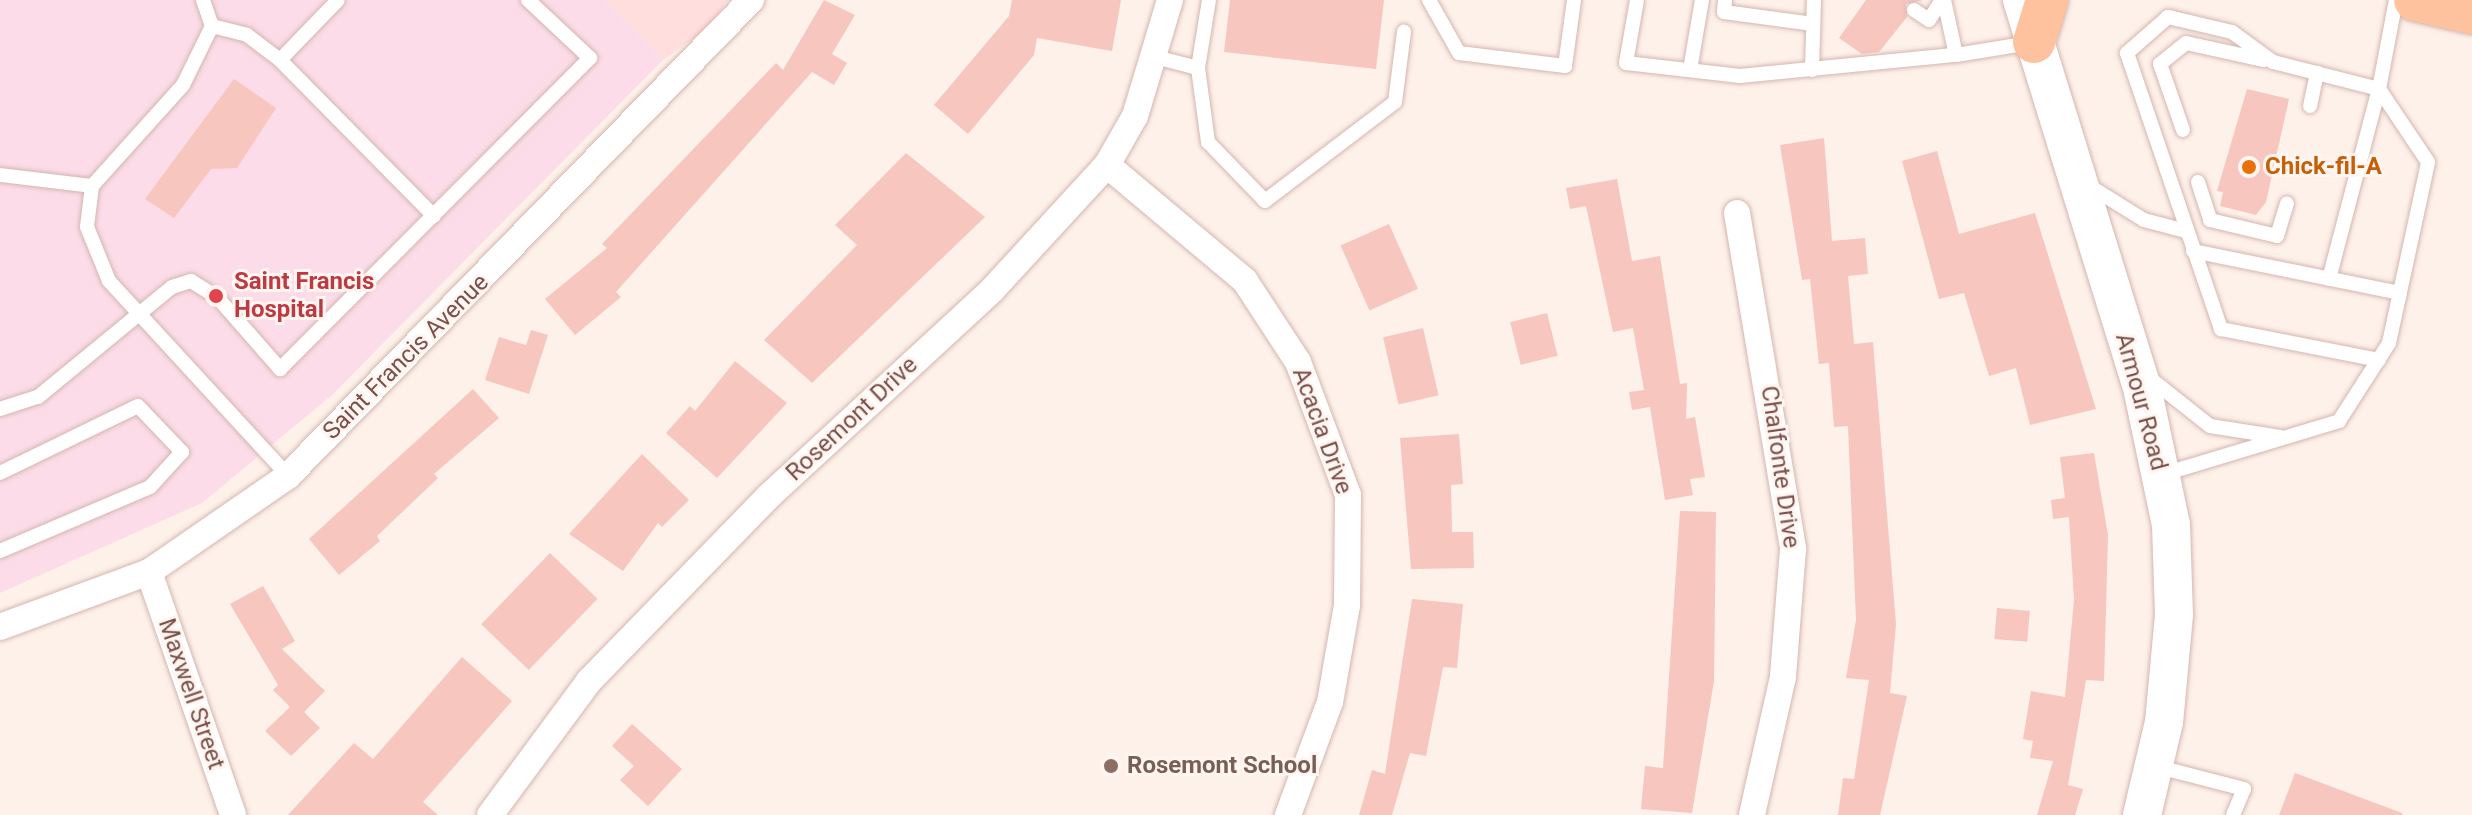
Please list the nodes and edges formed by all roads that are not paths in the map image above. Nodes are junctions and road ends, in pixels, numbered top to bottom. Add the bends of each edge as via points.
1 (203, 0) edge
2 (338, 0) edge
3 (528, 0) edge
4 (751, 0) edge
5 (1170, 0) edge
6 (1209, 0) edge
7 (1429, 0) edge
8 (1574, 0) edge
9 (1637, 0) edge
10 (1702, 0) edge
11 (1725, 0) edge
12 (1814, 0) edge
13 (1943, 0) edge
14 (2022, 0) edge
15 (2047, 0) edge
16 (2396, 0) edge
17 (2415, 0) edge
18 (1914, 10) dead end
19 (2472, 13) edge
20 (1813, 24) junction
21 (212, 26) junction
22 (1404, 32) dead end
23 (2034, 42) junction
24 (1956, 55) junction
25 (1155, 57) junction
26 (280, 60) junction
27 (2273, 62) junction
28 (1198, 68) junction
29 (1690, 70) junction
30 (1812, 70) junction
31 (2317, 73) junction
32 (2379, 89) junction
33 (2310, 106) dead end
34 (2183, 130) dead end
35 (1107, 165) junction
36 (0, 175) edge
37 (2074, 175) junction
38 (2198, 182) dead end
39 (92, 186) junction
40 (2287, 203) dead end
41 (1737, 213) dead end
42 (434, 216) junction
43 (2186, 231) junction
44 (2193, 251) junction
45 (2329, 279) junction
46 (2400, 293) junction
47 (140, 315) junction
48 (2379, 360) junction
49 (2134, 366) junction
50 (0, 409) edge
51 (2284, 438) junction
52 (0, 473) edge
53 (2160, 475) junction
54 (288, 476) junction
55 (0, 551) edge
56 (149, 572) junction
57 (0, 627) edge
58 (2155, 766) junction
59 (233, 815) edge
60 (490, 815) edge
61 (1288, 815) edge
62 (1752, 815) edge
63 (2142, 815) edge
64 (2233, 815) edge

1 - 21 lane
2 - 26 lane
3 - 42 lane via 590,58
4 - 54 street, Saint Francis Avenue
5 - 25 street, Rosemont Drive
6 - 28 lane
7 - 8 lane via 1459,53 1565,66
9 - 29 lane via 1626,63
10 - 29 lane
11 - 20 lane via 1724,12
12 - 20 lane
13 - 18 lane via 1929,20
13 - 24 lane
14 - 23 street, Armour Road
15 - 23 main road
16 - 32 lane
17 - 19 main road
20 - 30 lane
21 - 26 lane via 247,35
21 - 39 lane via 183,85
22 - 28 lane via 1395,102 1265,201 1208,142
23 - 24 lane
23 - 37 street, Armour Road
24 - 30 lane
25 - 28 lane
25 - 35 street, Rosemont Drive
26 - 42 lane
27 - 31 lane
27 - 34 lane via 2186,43 2160,64
27 - 43 lane via 2232,32 2168,17 2127,53
29 - 30 lane
31 - 32 lane
31 - 33 lane
32 - 45 lane
32 - 46 lane via 2428,162
35 - 60 street, Rosemont Drive via 992,290 769,496 589,681
35 - 61 street, Acacia Drive via 1245,281 1298,362 1348,495 1347,605 1330,702
36 - 39 lane
37 - 43 lane via 2144,220
37 - 49 street, Armour Road
38 - 40 lane via 2210,220 2277,236
39 - 47 lane via 87,227 109,281
41 - 62 street, Chalfonte Drive via 1793,549 1783,677
42 - 47 lane via 280,369 217,297 191,281 172,287
43 - 44 lane
44 - 45 lane
44 - 48 lane via 2221,329
45 - 46 lane
46 - 48 lane
47 - 50 lane via 38,397
47 - 54 lane
48 - 51 lane via 2339,421
49 - 51 lane via 2210,426
49 - 53 street, Armour Road
51 - 53 lane
52 - 55 lane via 138,406 182,452 150,487
53 - 58 street, Armour Road via 2171,525 2174,615
54 - 56 street, Saint Francis Avenue
56 - 57 street, Saint Francis Avenue
56 - 59 street, Maxwell Street
58 - 63 street, Armour Road
58 - 64 lane via 2244,789

